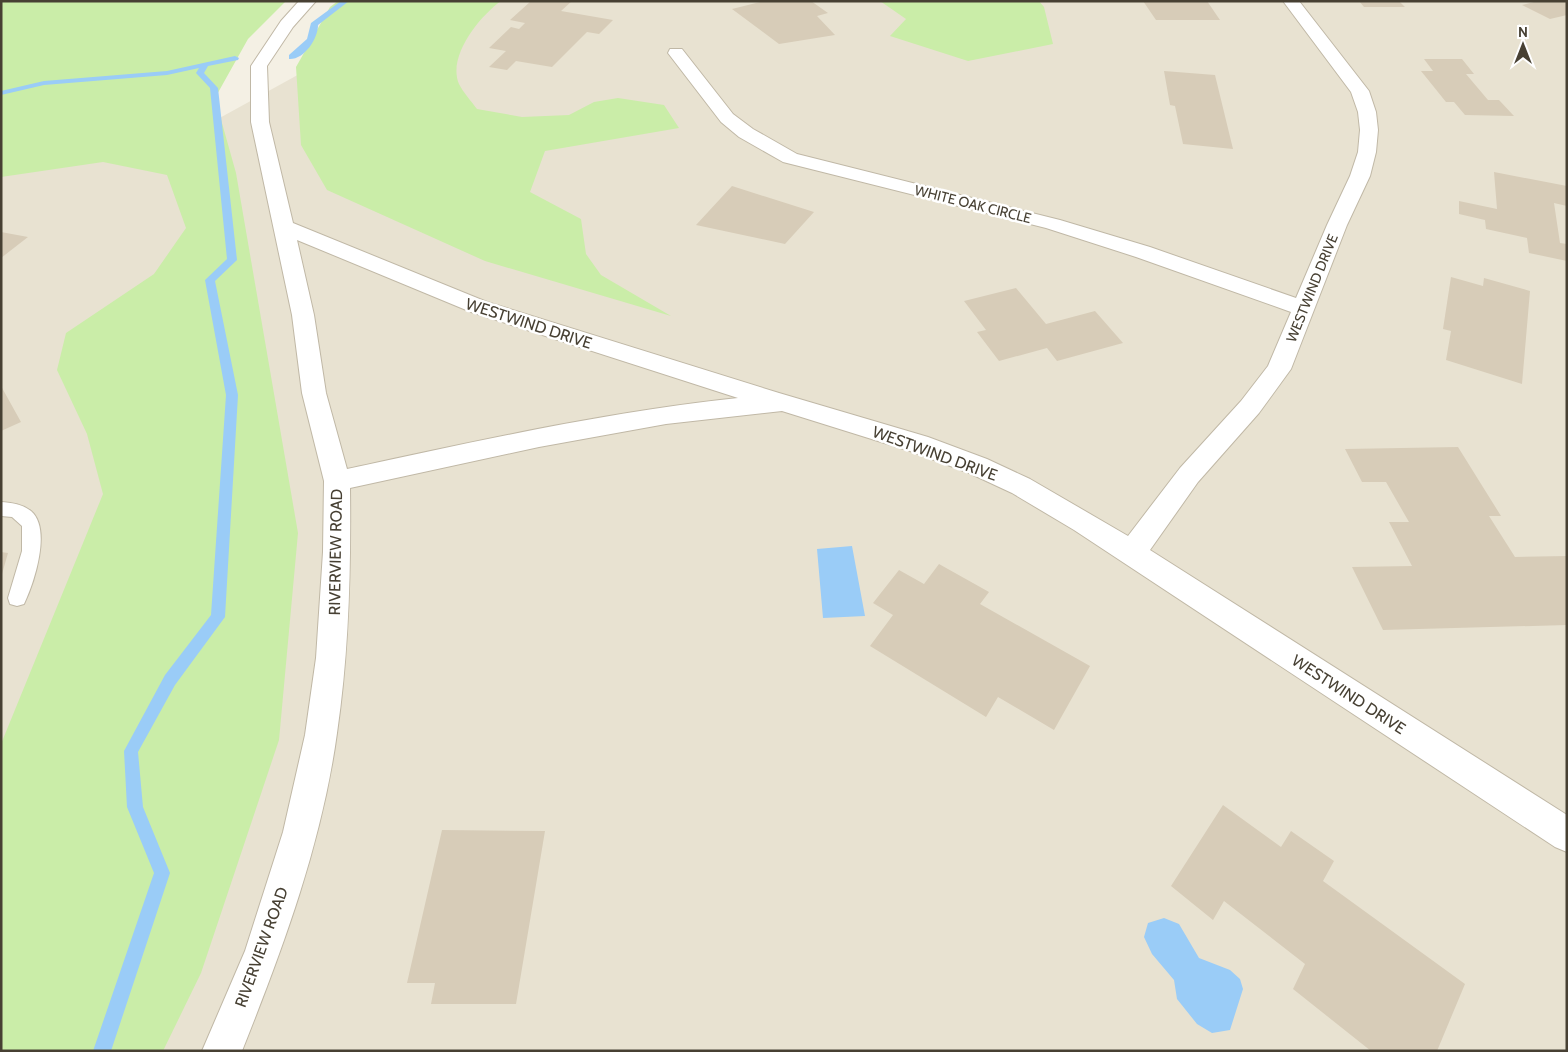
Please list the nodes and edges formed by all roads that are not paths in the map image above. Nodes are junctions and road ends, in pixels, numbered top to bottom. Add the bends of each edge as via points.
1 (308, 1) edge
2 (1291, 1) edge
3 (676, 53) dead end
4 (282, 226) junction
5 (1304, 309) junction
6 (782, 402) junction
7 (337, 481) junction
8 (1, 509) edge
9 (1132, 552) junction
10 (17, 598) dead end
11 (1567, 835) edge
12 (222, 1051) edge

1 - 4 street, RIVERVIEW ROAD via 287,24 258,72 260,122
2 - 5 street, WESTWIND DRIVE via 1360,91 1369,130 1360,176
3 - 5 street, WHITE OAK CIRCLE via 727,118 790,158 1053,224
4 - 6 street, WESTWIND DRIVE via 479,307
4 - 7 street, RIVERVIEW ROAD via 303,315 314,393
5 - 9 street, WESTWIND DRIVE via 1279,369 1250,407 1188,475
6 - 7 street, WESTWIND DRIVE via 646,418 540,437
6 - 9 street, WESTWIND DRIVE via 919,444 978,466 1021,486
7 - 12 street, RIVERVIEW ROAD via 331,658 321,735 300,832 263,952
8 - 10 lane via 18,511 29,520 33,545
9 - 11 street, WESTWIND DRIVE

